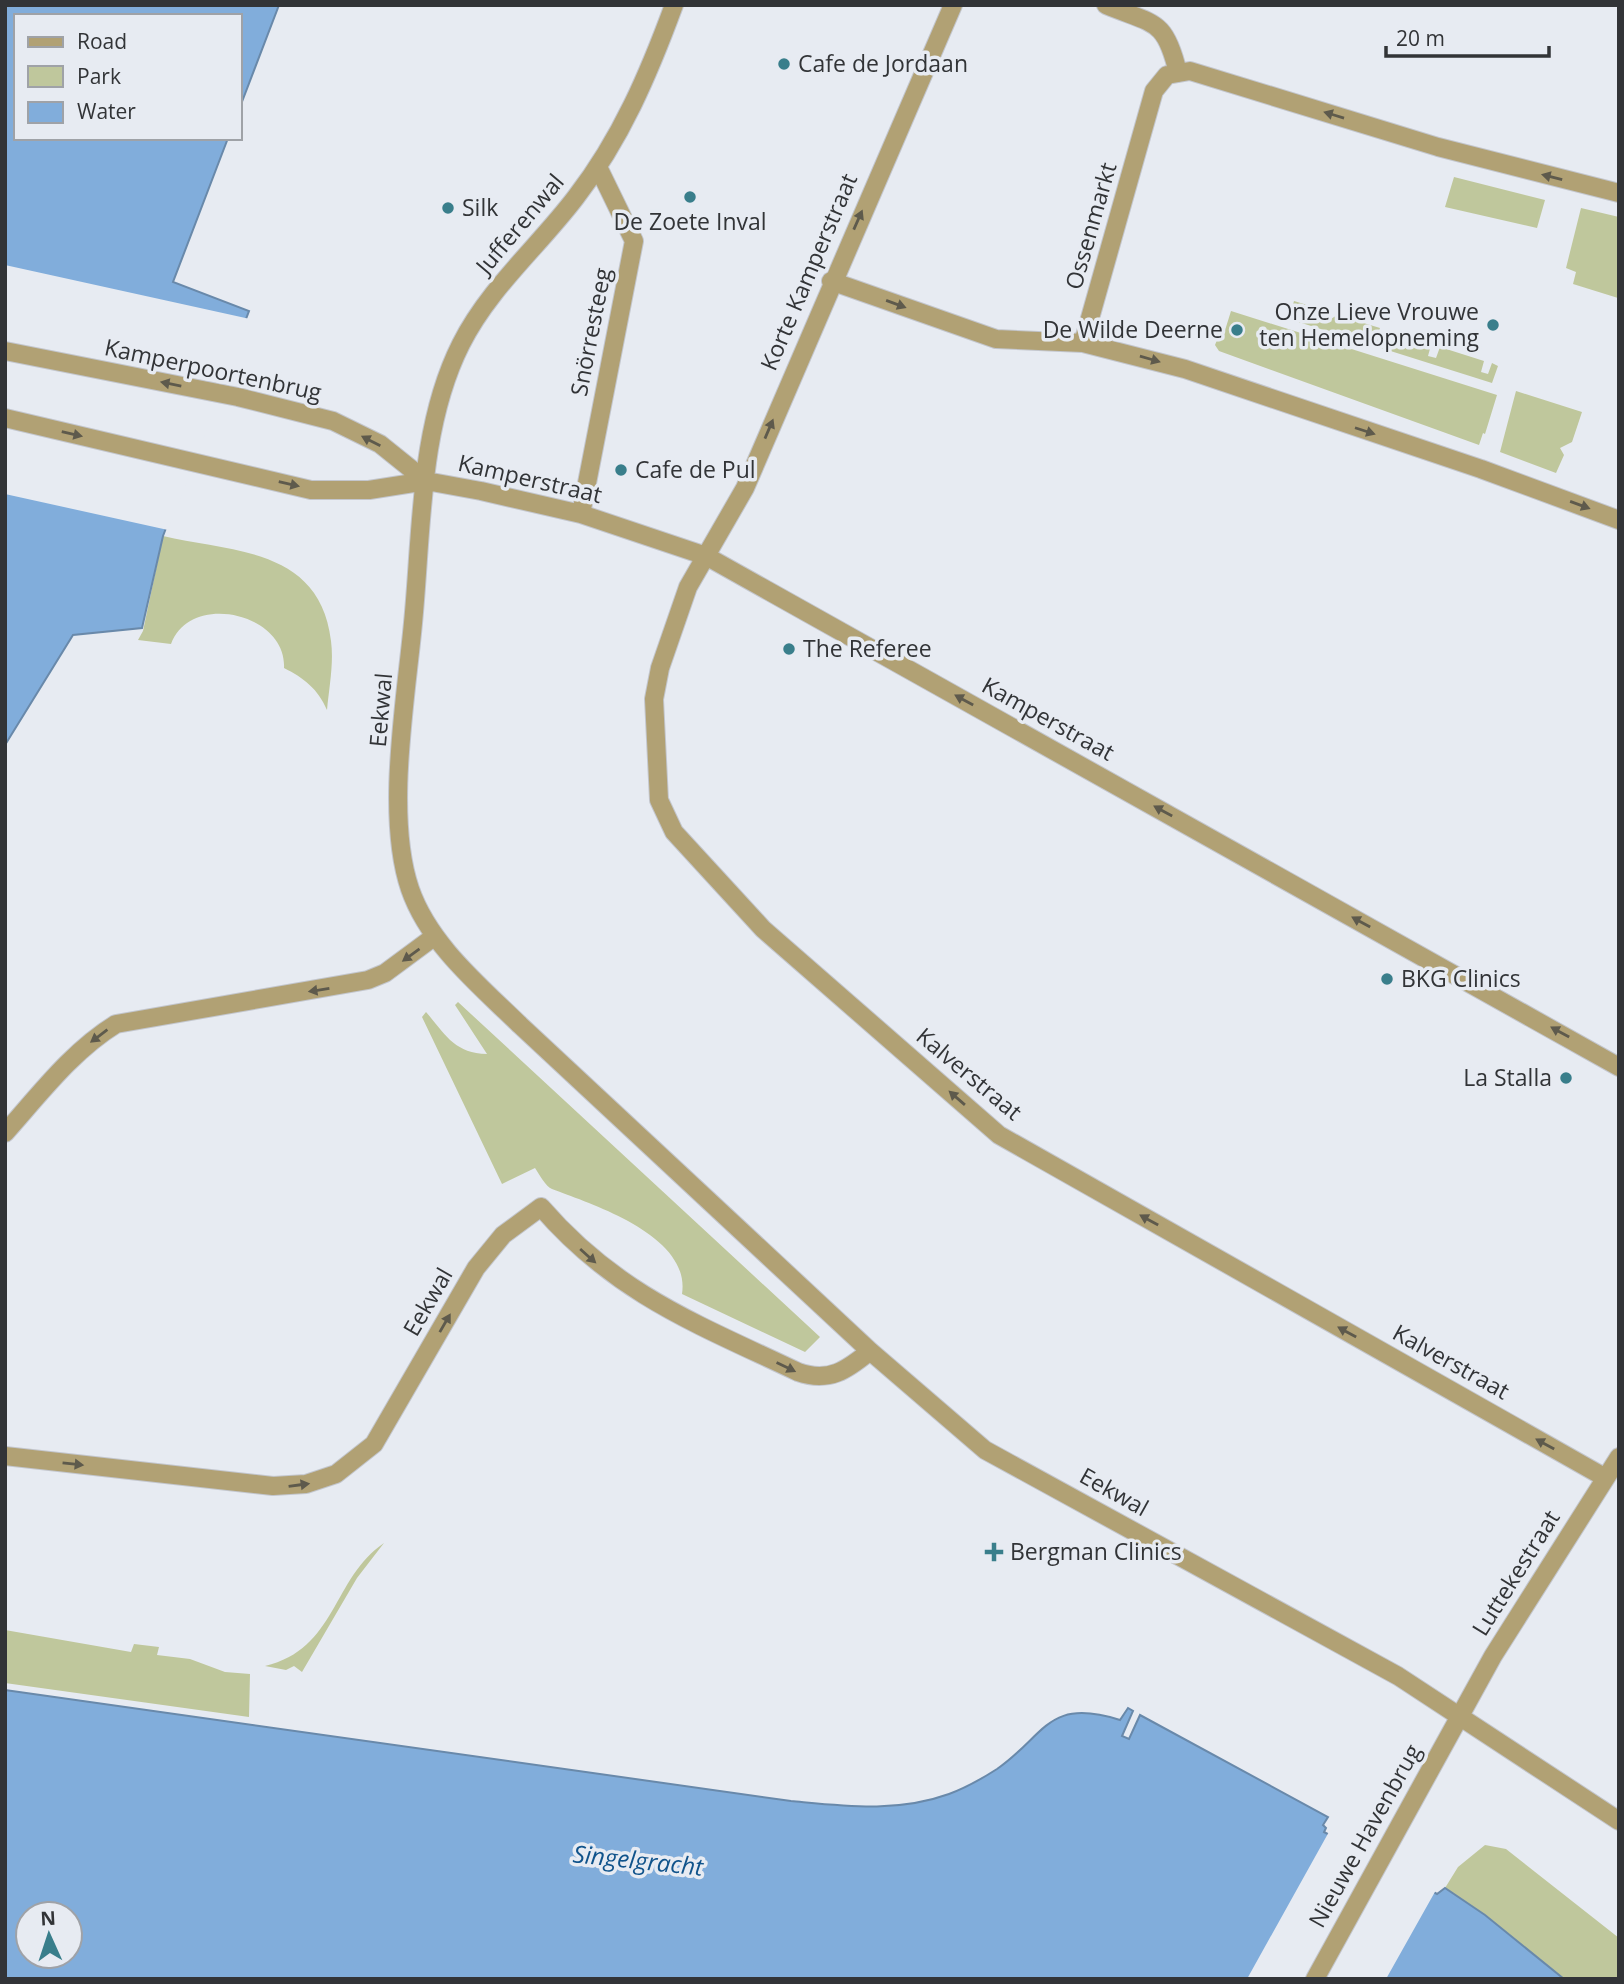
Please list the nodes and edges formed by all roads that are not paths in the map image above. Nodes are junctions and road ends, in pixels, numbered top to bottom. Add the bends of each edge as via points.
1 (674, 5) edge
2 (953, 5) edge
3 (1106, 5) edge
4 (1178, 73) junction
5 (598, 167) junction
6 (1619, 193) edge
7 (831, 281) junction
8 (1083, 343) junction
9 (5, 351) edge
10 (5, 418) edge
11 (426, 481) junction
12 (581, 514) junction
13 (1619, 520) edge
14 (706, 556) junction
15 (435, 936) junction
16 (1619, 1067) edge
17 (5, 1133) edge
18 (870, 1351) junction
19 (5, 1456) edge
20 (1619, 1457) edge
21 (1604, 1477) junction
22 (1458, 1717) junction
23 (1619, 1821) edge
24 (1315, 1979) edge

1 - 5 street, Jufferenwal via 637,99
7 -> 2 street, Korte Kamperstraat
3 - 4 street via 1164,31
6 -> 4 street via 1438,147 1190,71
4 - 8 street, Ossenmarkt via 1167,75 1154,91
5 - 11 street, Jufferenwal via 495,291 460,345 442,394
5 - 12 street, Snörresteeg via 634,241
7 -> 8 street via 996,340
14 -> 7 street, Korte Kamperstraat via 745,488
8 -> 13 street via 1185,369
11 -> 9 street, Kamperpoortenbrug via 380,444 333,421 238,397
10 -> 11 street via 311,490 369,490
11 - 12 street, Kamperstraat
11 - 15 street, Eekwal via 402,739 400,810 406,873 417,906
12 - 14 street, Kamperstraat
16 -> 14 street, Kamperstraat
21 -> 14 street, Kalverstraat via 999,1135 763,929 674,832 659,800 654,699 688,587
15 -> 17 street via 368,980 116,1024 64,1068
15 - 18 street, Eekwal via 520,1025
19 -> 18 street, Eekwal via 273,1486 306,1485 336,1474 374,1444 495,1243 541,1207 567,1237 632,1289 798,1372 835,1375
18 - 22 street, Eekwal via 985,1450 1398,1676
20 - 21 street, Luttekestraat
21 - 22 street, Luttekestraat
22 - 23 street, Eekwal
22 - 24 street, Nieuwe Havenbrug

